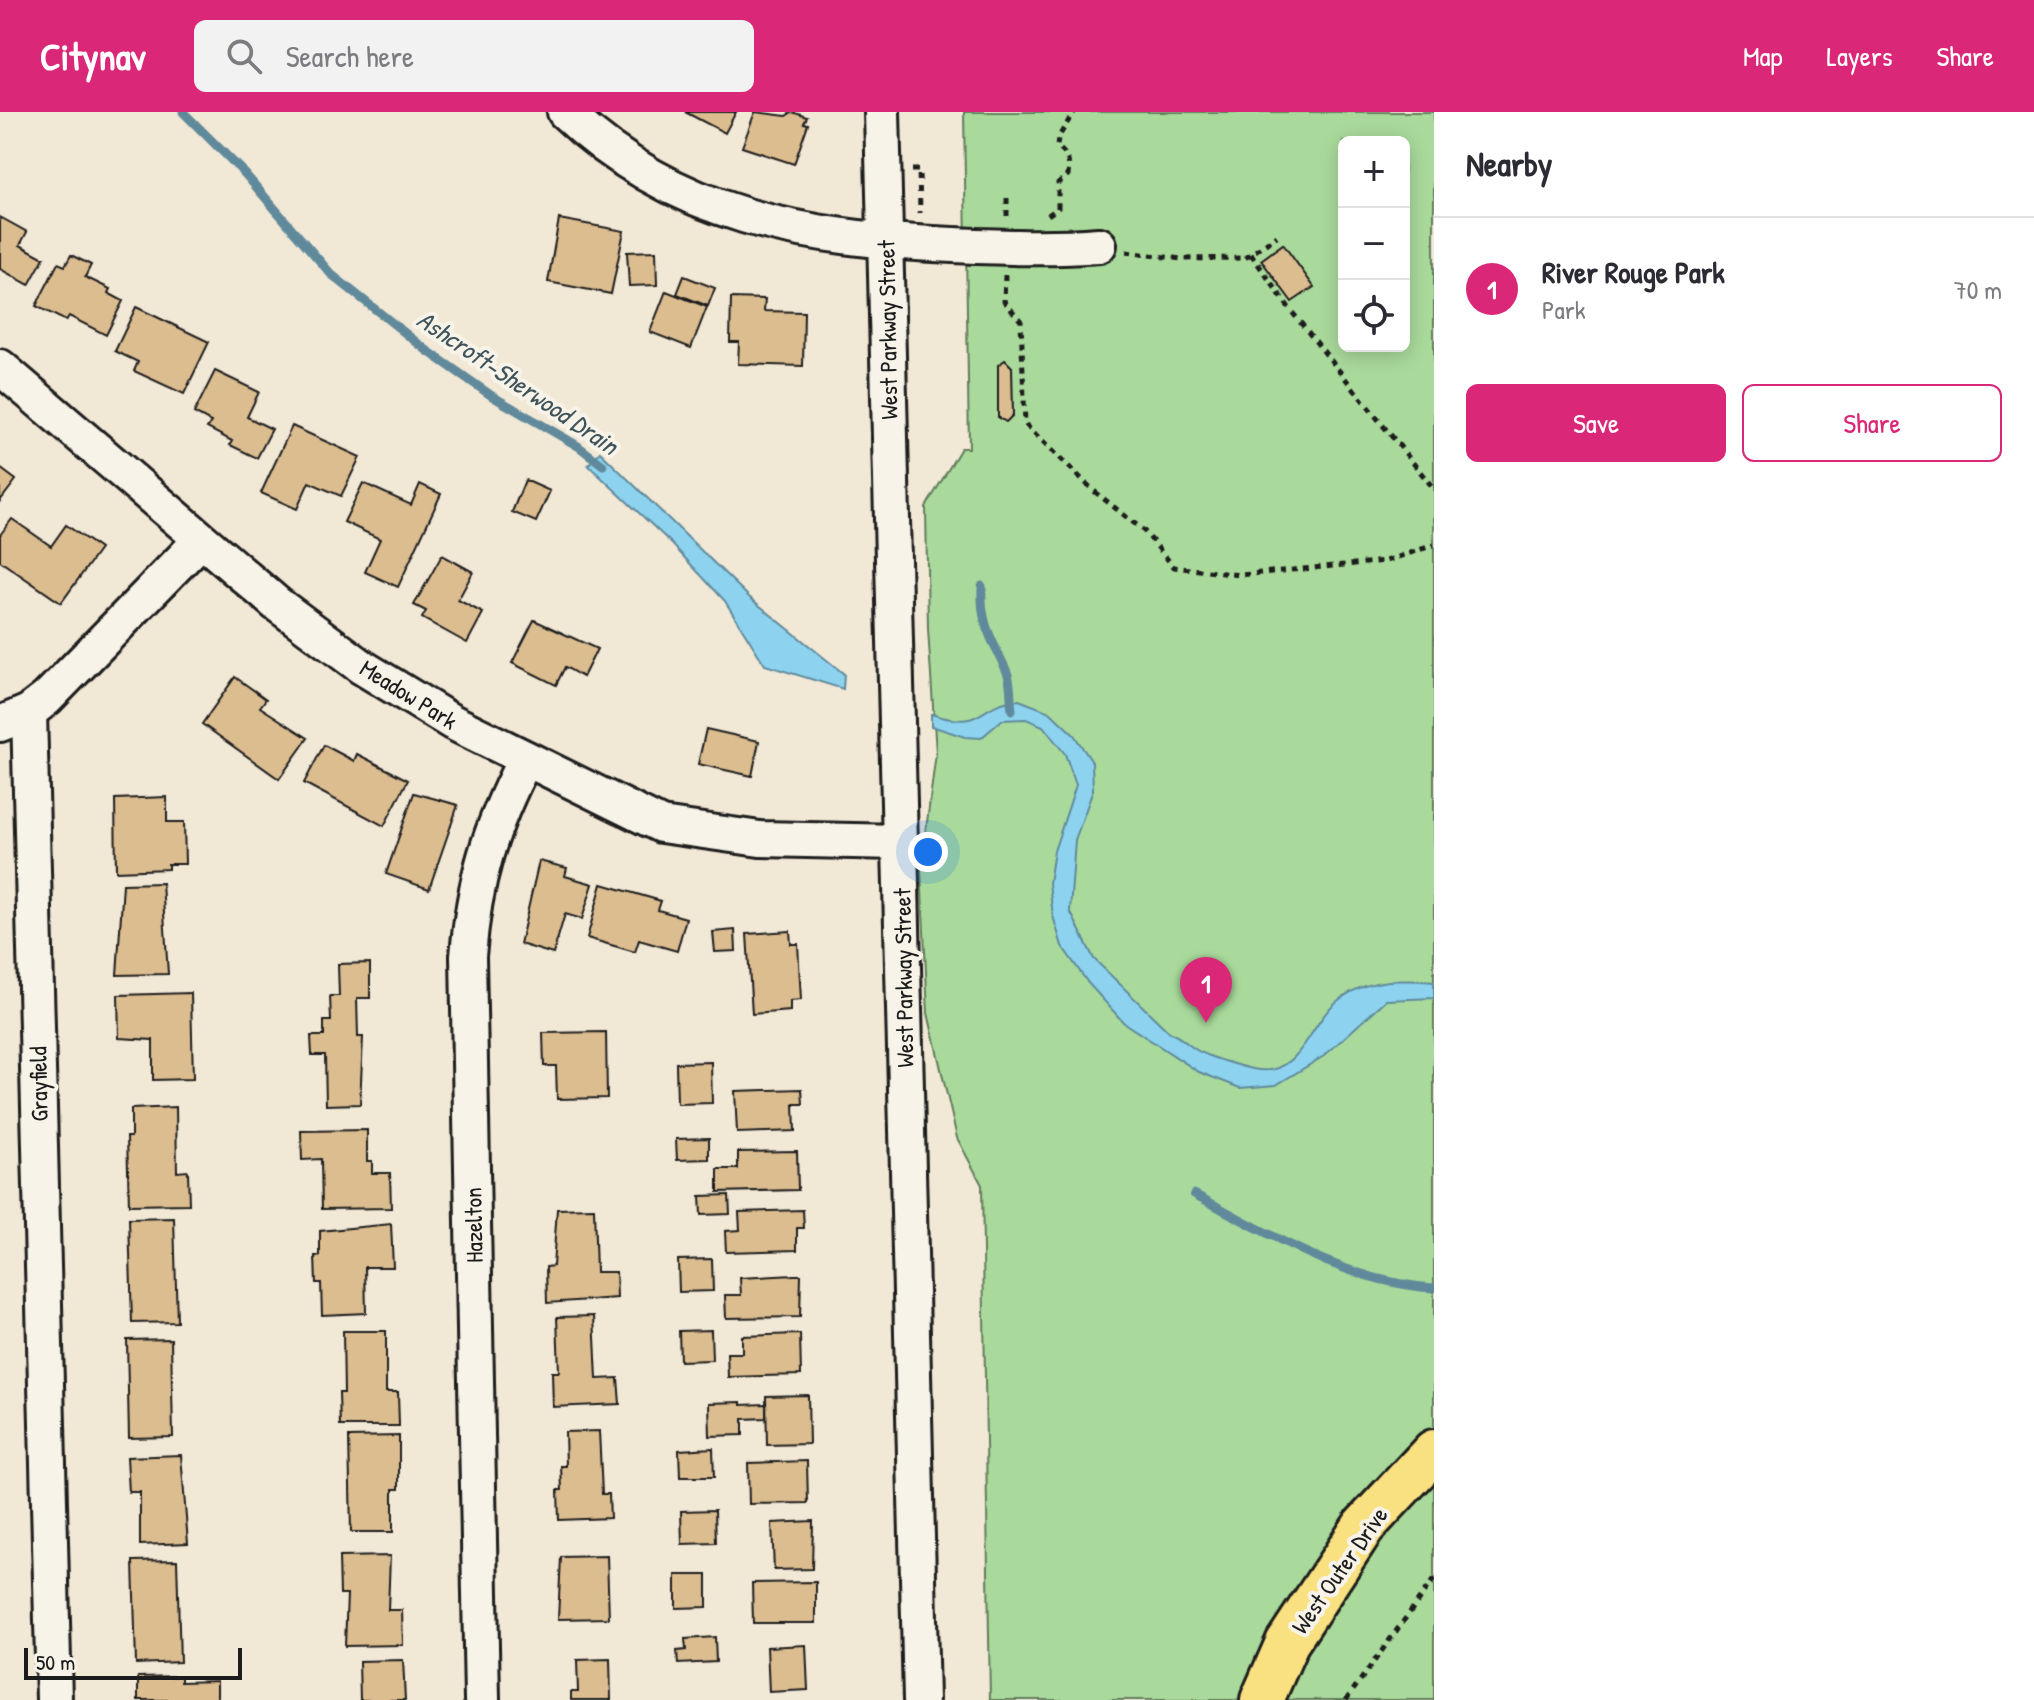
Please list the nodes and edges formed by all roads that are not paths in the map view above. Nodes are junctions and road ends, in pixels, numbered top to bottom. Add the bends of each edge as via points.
1 (565, 112) edge
2 (882, 112) edge
3 (885, 242) junction
4 (1099, 245) road end
5 (0, 367) edge
6 (201, 540) junction
7 (14, 718) edge
8 (525, 760) junction
9 (900, 842) junction
10 (1434, 1451) edge
11 (54, 1700) edge
12 (482, 1700) edge
13 (921, 1700) edge
14 (1262, 1700) edge

1 - 3 street via 617,155 681,192 751,219 817,235
2 - 3 street, West Parkway Street
3 - 4 street
3 - 9 street, West Parkway Street
5 - 6 street, Meadow Park
6 - 7 street, Grayfield via 83,664
6 - 8 street, Meadow Park via 362,667
7 - 11 street, Grayfield
8 - 9 street, Meadow Park via 661,825 760,839
8 - 12 street, Hazelton via 483,854 468,956
9 - 13 street, West Parkway Street
10 - 14 main road, West Outer Drive via 1364,1526 1287,1643

